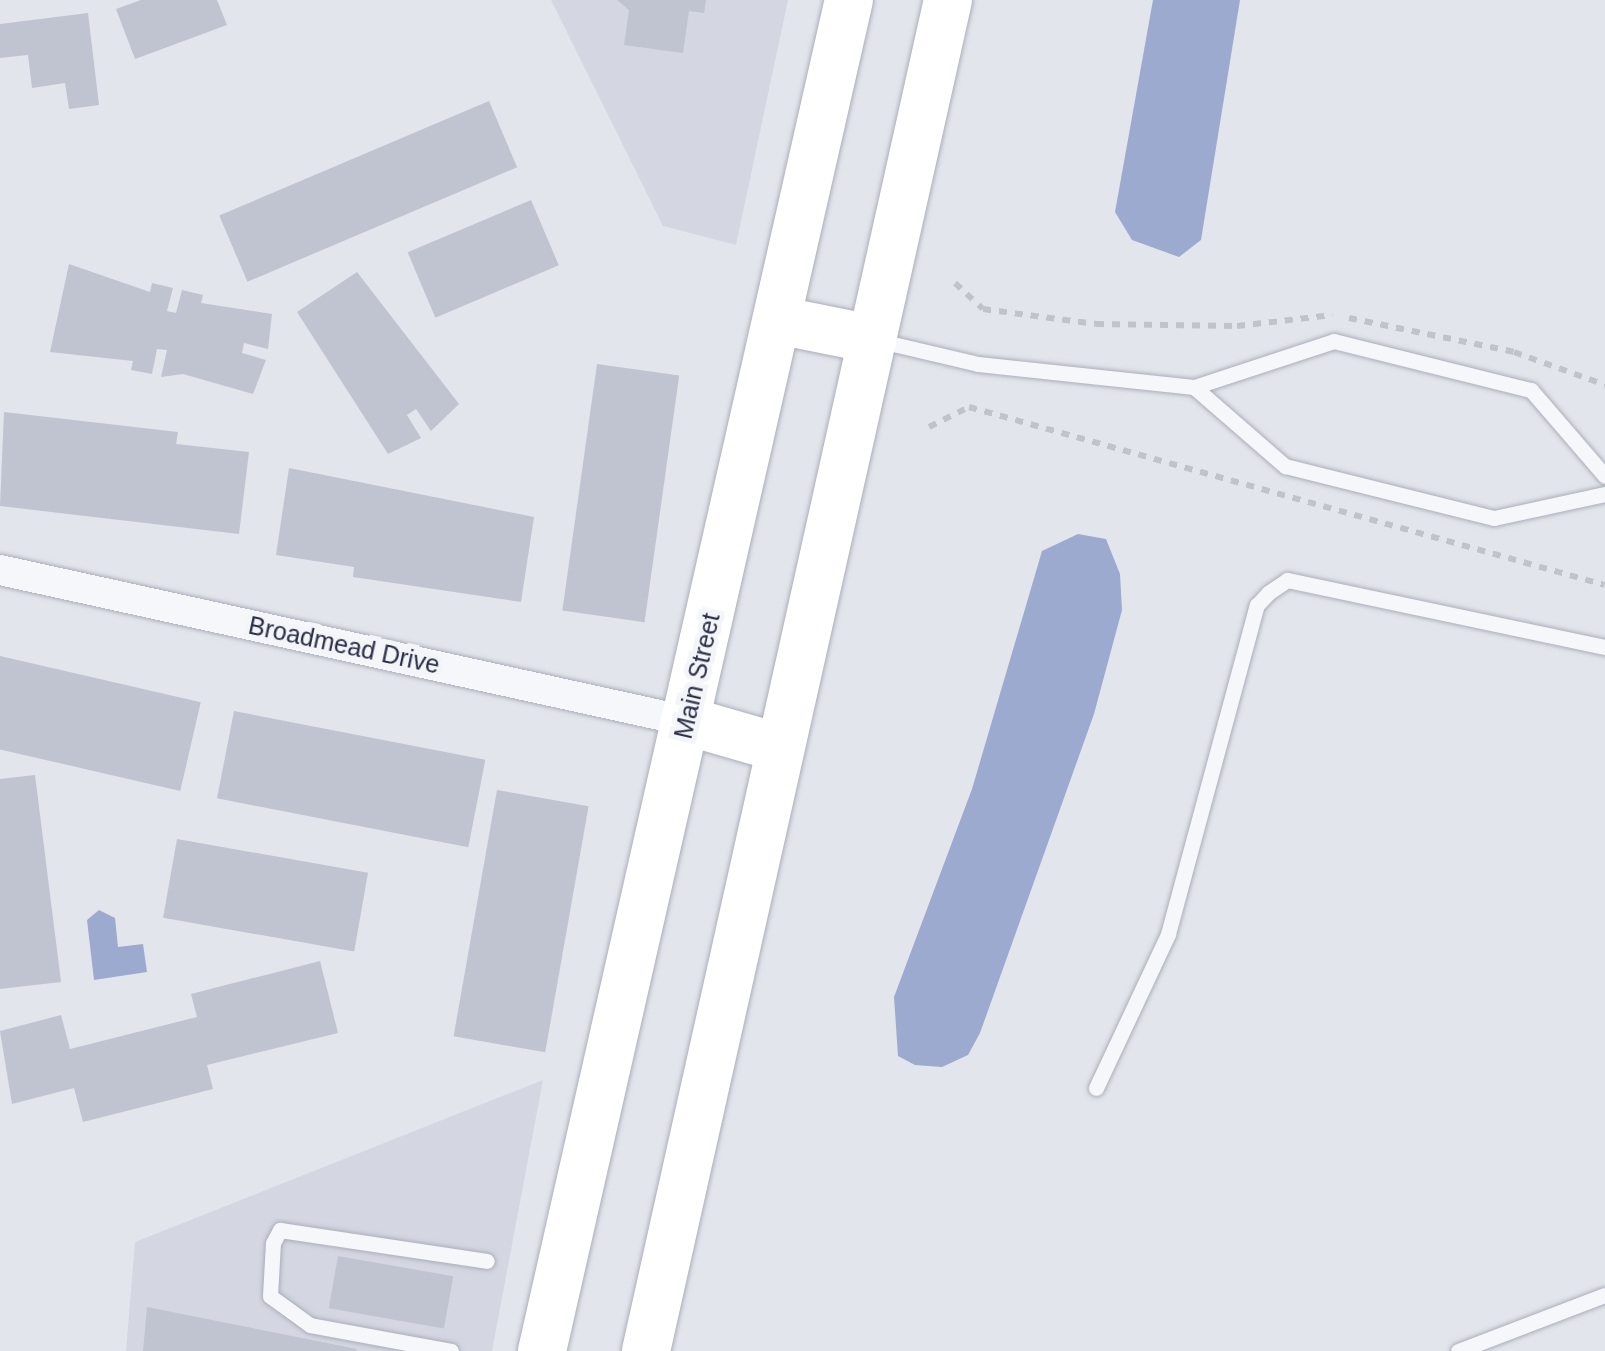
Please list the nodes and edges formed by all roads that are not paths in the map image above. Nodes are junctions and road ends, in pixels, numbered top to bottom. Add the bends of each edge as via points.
1 (849, 0) edge
2 (948, 0) edge
3 (777, 320) junction
4 (872, 340) junction
5 (1194, 387) junction
6 (1605, 476) edge
7 (1605, 494) edge
8 (0, 570) edge
9 (1605, 647) edge
10 (687, 721) junction
11 (780, 748) junction
12 (1096, 1088) dead end
13 (487, 1261) dead end
14 (1605, 1296) edge
15 (451, 1351) edge
16 (542, 1351) edge
17 (646, 1351) edge
18 (1458, 1351) edge

1 - 3 main road, Main Street
2 - 4 main road
3 - 4 main road
3 - 10 main road, Main Street
4 - 5 lane via 978,364
4 - 11 main road
5 - 6 lane via 1334,340 1531,390
5 - 7 lane via 1285,466 1494,518
8 - 10 street, Broadmead Drive
9 - 12 lane via 1288,580 1268,592 1256,605 1154,975
10 - 11 main road
10 - 16 main road, Main Street
11 - 17 main road
13 - 15 lane via 280,1230 272,1243 270,1296 310,1325
14 - 18 lane

